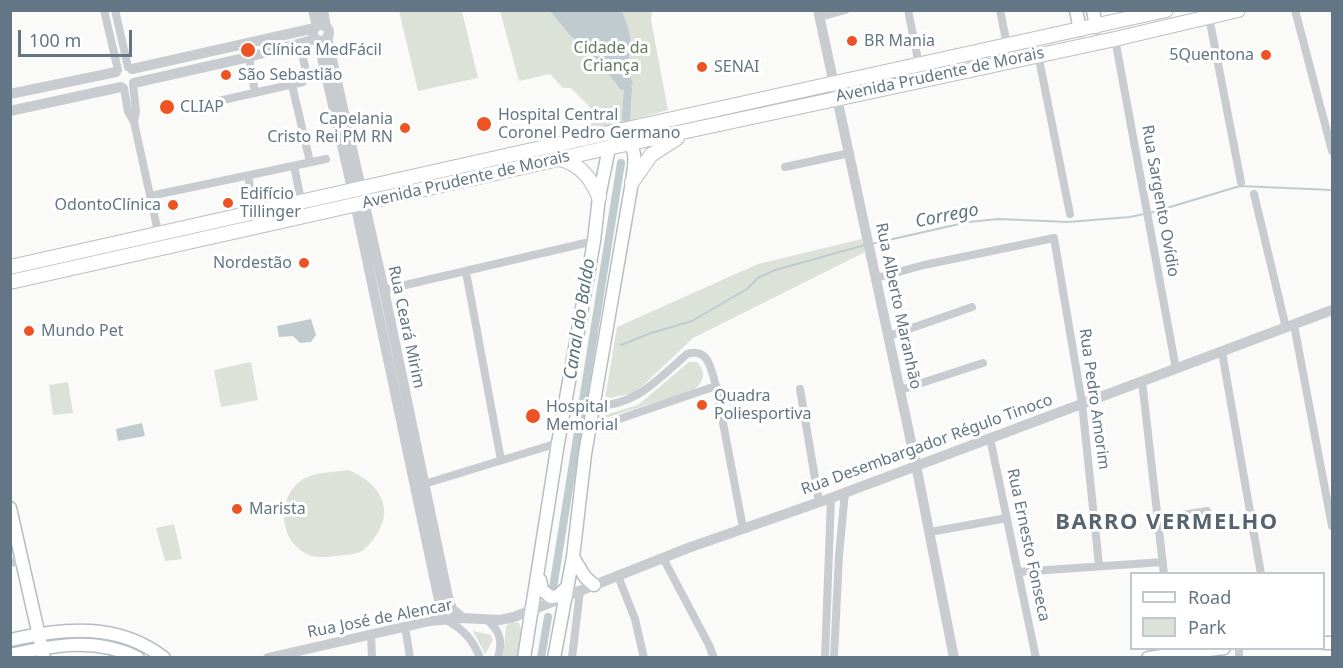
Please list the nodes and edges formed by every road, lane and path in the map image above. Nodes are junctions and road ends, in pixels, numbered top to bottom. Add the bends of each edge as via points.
1 (104, 10) edge
2 (115, 10) edge
3 (313, 10) edge
4 (322, 10) edge
5 (845, 10) edge
6 (908, 10) edge
7 (1000, 10) edge
8 (1078, 10) edge
9 (1085, 10) edge
10 (1093, 10) edge
11 (1166, 10) edge
12 (1238, 10) edge
13 (1295, 10) edge
14 (819, 14) edge
15 (1209, 17) junction
16 (1096, 27) junction
17 (1080, 30) junction
18 (320, 33) junction
19 (1115, 39) junction
20 (300, 44) junction
21 (1007, 45) junction
22 (1038, 54) junction
23 (249, 57) junction
24 (918, 65) junction
25 (124, 69) junction
26 (292, 85) junction
27 (128, 86) junction
28 (836, 90) junction
29 (28, 91) junction
30 (255, 93) junction
31 (10, 94) edge
32 (214, 102) dead end
33 (31, 106) junction
34 (10, 111) edge
35 (666, 121) junction
36 (698, 128) junction
37 (600, 135) junction
38 (626, 141) junction
39 (609, 148) junction
40 (1332, 152) edge
41 (850, 153) junction
42 (326, 159) dead end
43 (560, 159) junction
44 (310, 162) junction
45 (294, 166) junction
46 (785, 167) dead end
47 (452, 170) junction
48 (248, 176) junction
49 (633, 182) junction
50 (1241, 182) dead end
51 (357, 188) junction
52 (417, 191) junction
53 (1254, 194) dead end
54 (150, 196) junction
55 (599, 197) junction
56 (301, 200) junction
57 (360, 203) junction
58 (255, 210) junction
59 (1070, 214) dead end
60 (213, 220) junction
61 (158, 232) junction
62 (216, 235) junction
63 (594, 241) junction
64 (105, 245) junction
65 (108, 260) junction
66 (10, 267) edge
67 (466, 272) junction
68 (876, 278) junction
69 (10, 282) edge
70 (384, 290) junction
71 (972, 307) dead end
72 (1332, 310) edge
73 (1290, 326) junction
74 (889, 336) junction
75 (1222, 352) junction
76 (983, 363) dead end
77 (1176, 369) junction
78 (1142, 381) junction
79 (716, 386) junction
80 (800, 390) dead end
81 (900, 390) junction
82 (1082, 403) junction
83 (594, 406) junction
84 (590, 429) junction
85 (990, 438) junction
86 (558, 442) junction
87 (501, 460) junction
88 (916, 465) junction
89 (420, 486) junction
90 (845, 492) junction
91 (831, 498) junction
92 (819, 502) junction
93 (10, 508) edge
94 (1207, 511) dead end
95 (1007, 518) junction
96 (1158, 519) junction
97 (1332, 526) edge
98 (743, 528) junction
99 (930, 532) junction
100 (828, 555) junction
101 (839, 555) junction
102 (573, 557) junction
103 (663, 558) junction
104 (1163, 562) junction
105 (16, 563) edge
106 (1099, 565) junction
107 (539, 570) junction
108 (1018, 572) junction
109 (1164, 572) edge
110 (1261, 572) edge
111 (618, 576) junction
112 (594, 585) junction
113 (567, 591) junction
114 (580, 591) junction
115 (533, 610) junction
116 (463, 618) junction
117 (443, 619) junction
118 (486, 619) junction
119 (405, 626) junction
120 (38, 634) junction
121 (370, 634) junction
122 (10, 640) edge
123 (825, 642) junction
124 (835, 642) junction
125 (1205, 650) edge
126 (42, 653) edge
127 (1166, 654) edge
128 (10, 655) edge
129 (499, 656) edge
130 (138, 657) edge
131 (164, 657) edge
132 (268, 657) edge
133 (372, 657) edge
134 (410, 657) edge
135 (480, 657) edge
136 (525, 657) edge
137 (554, 657) edge
138 (572, 657) edge
139 (644, 657) edge
140 (714, 657) edge
141 (825, 657) edge
142 (834, 657) edge
143 (954, 657) edge
144 (1036, 657) edge
145 (1148, 657) edge

1 - 25 street
2 - 25 street
3 - 18 street, Rua Ceará Mirim
4 - 18 street, Rua Ceará Mirim
5 - 14 street
6 - 24 street
7 - 21 street
8 - 9 main road
8 - 17 main road
10 - 16 main road
11 - 16 main road, Avenida Prudente de Morais
12 - 15 main road, Avenida Prudente de Morais
13 - 40 street
14 - 28 street, Rua Alberto Maranhão
15 - 19 main road, Avenida Prudente de Morais
15 - 50 street
16 - 17 main road, Avenida Prudente de Morais
17 - 21 main road, Avenida Prudente de Morais
18 - 20 street
18 - 25 street
18 - 51 street, Rua Ceará Mirim
19 - 22 main road, Avenida Prudente de Morais
19 - 77 street, Rua Sargento Ovídio
20 - 23 street
20 - 26 street via 307,79
21 - 24 main road, Avenida Prudente de Morais
22 - 28 main road, Avenida Prudente de Morais
22 - 59 street
23 - 27 street
23 - 30 street
24 - 28 main road, Avenida Prudente de Morais
25 - 27 street via 136,77
25 - 27 street via 116,82
25 - 29 street
26 - 30 street
26 - 44 street
27 - 33 street
27 - 54 street via 128,112 134,122
28 - 35 main road, Avenida Prudente de Morais
28 - 36 main road, Avenida Prudente de Morais
28 - 41 street, Rua Alberto Maranhão
29 - 31 street
29 - 33 street
30 - 32 street
33 - 34 street
35 - 37 main road, Avenida Prudente de Morais
35 - 38 main road
36 - 38 main road, Avenida Prudente de Morais
36 - 49 main road via 659,147
37 - 38 main road
37 - 47 main road, Avenida Prudente de Morais
38 - 39 main road, Avenida Prudente de Morais
38 - 49 main road via 634,153
39 - 43 main road, Avenida Prudente de Morais
39 - 55 main road
41 - 46 street
41 - 68 street, Rua Alberto Maranhão
42 - 44 street
43 - 52 main road, Avenida Prudente de Morais
43 - 55 main road via 584,171
44 - 45 street
45 - 48 street
45 - 56 street
47 - 51 main road, Avenida Prudente de Morais
47 - 52 main road via 446,178
48 - 54 street
48 - 58 street
49 - 83 main road
51 - 56 main road, Avenida Prudente de Morais
51 - 57 street, Rua Ceará Mirim
52 - 57 main road, Avenida Prudente de Morais
53 - 73 street
54 - 61 street
55 - 63 main road
56 - 58 main road, Avenida Prudente de Morais
57 - 62 main road, Avenida Prudente de Morais
57 - 70 street, Rua Ceará Mirim
57 - 89 street, Rua Ceará Mirim
58 - 60 main road, Avenida Prudente de Morais
60 - 61 main road, Avenida Prudente de Morais
60 - 62 main road
61 - 64 main road, Avenida Prudente de Morais
62 - 65 main road, Avenida Prudente de Morais
63 - 67 street
63 - 86 main road
64 - 65 main road
64 - 66 main road, Avenida Prudente de Morais
65 - 69 main road, Avenida Prudente de Morais
67 - 70 street
67 - 87 street
68 - 74 street, Rua Alberto Maranhão
68 - 82 street, Rua Pedro Amorim via 1054,238
70 - 89 street, Rua Ceará Mirim
71 - 74 street
72 - 73 street, Rua Desembargador Régulo Tinoco
73 - 75 street, Rua Desembargador Régulo Tinoco
73 - 97 street
74 - 81 street, Rua Alberto Maranhão
75 - 77 street, Rua Desembargador Régulo Tinoco
75 - 110 street
76 - 81 street
77 - 78 street, Rua Desembargador Régulo Tinoco
78 - 82 street, Rua Desembargador Régulo Tinoco
78 - 96 street
79 - 83 street via 706,359 695,351 635,398
79 - 84 street
79 - 98 street
80 - 92 street
81 - 88 street, Rua Alberto Maranhão
82 - 85 street, Rua Desembargador Régulo Tinoco
82 - 106 street, Rua Pedro Amorim
83 - 84 main road
84 - 102 main road
85 - 88 street, Rua Desembargador Régulo Tinoco
85 - 95 street, Rua Ernesto Fonseca
86 - 87 street
86 - 107 main road
87 - 89 street
88 - 90 street, Rua Desembargador Régulo Tinoco
88 - 99 street, Rua Alberto Maranhão
89 - 116 street, Rua Ceará Mirim via 449,603
89 - 117 street, Rua Ceará Mirim
90 - 91 street, Rua Desembargador Régulo Tinoco
90 - 101 street
91 - 92 street, Rua Desembargador Régulo Tinoco
91 - 100 street
92 - 98 street, Rua Desembargador Régulo Tinoco
93 - 105 main road
94 - 96 street
95 - 99 street
95 - 108 street, Rua Ernesto Fonseca
96 - 104 street
98 - 103 street, Rua Desembargador Régulo Tinoco
99 - 143 street, Rua Alberto Maranhão
100 - 101 street
100 - 123 street
101 - 124 street
102 - 112 main road
102 - 113 main road
103 - 111 street, Rua Desembargador Régulo Tinoco
103 - 140 street
104 - 106 street
104 - 109 street
105 - 120 main road
106 - 108 street
107 - 113 main road via 540,586 548,596
107 - 115 main road
108 - 144 street, Rua Ernesto Fonseca
111 - 112 street, Rua Desembargador Régulo Tinoco
111 - 139 street via 635,619
112 - 114 street, Rua Desembargador Régulo Tinoco
113 - 114 street, Rua Desembargador Régulo Tinoco
113 - 115 street, Rua Desembargador Régulo Tinoco
113 - 137 main road
114 - 138 street
115 - 118 street, Rua José de Alencar via 506,619
115 - 136 main road
116 - 117 street, Rua José de Alencar
116 - 118 street, Rua José de Alencar
117 - 119 street, Rua José de Alencar
117 - 135 street via 464,631
118 - 129 street via 501,637
119 - 121 street, Rua José de Alencar
119 - 134 street
120 - 122 main road
120 - 126 main road
120 - 131 main road via 77,630 112,633 140,642
121 - 132 street, Rua José de Alencar
121 - 133 street
123 - 124 street
123 - 141 street
124 - 142 street
125 - 127 main road
126 - 128 main road
126 - 130 main road via 74,644 109,647
127 - 145 main road
129 - 135 street

